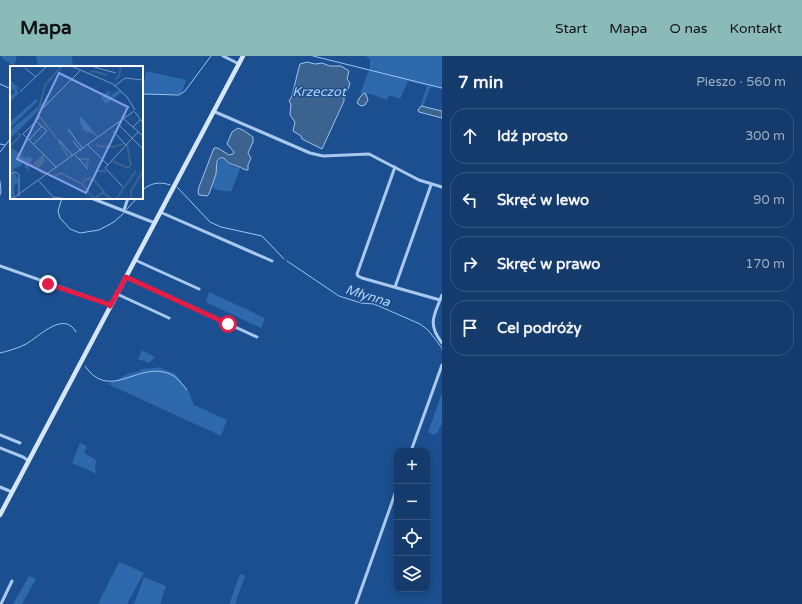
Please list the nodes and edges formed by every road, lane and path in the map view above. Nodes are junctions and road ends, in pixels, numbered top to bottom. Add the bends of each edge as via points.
1 (223, 56) edge
2 (242, 56) edge
3 (238, 64) junction
4 (213, 111) junction
5 (395, 167) junction
6 (431, 185) junction
7 (442, 187) edge
8 (94, 199) edge
9 (128, 199) edge
10 (124, 210) junction
11 (160, 212) junction
12 (155, 223) junction
13 (135, 260) junction
14 (272, 261) dead end
15 (0, 266) edge
16 (126, 277) junction
17 (395, 287) junction
18 (199, 288) dead end
19 (117, 294) junction
20 (442, 295) edge
21 (440, 300) junction
22 (110, 306) junction
23 (169, 318) dead end
24 (257, 337) dead end
25 (442, 343) edge
26 (442, 365) edge
27 (0, 435) edge
28 (20, 443) dead end
29 (0, 448) edge
30 (413, 448) edge
31 (29, 460) junction
32 (0, 487) edge
33 (12, 492) junction
34 (394, 496) edge
35 (0, 515) edge
36 (12, 581) dead end
37 (1, 604) edge
38 (356, 604) edge

1 - 3 street
2 - 3 street
3 - 4 street
4 - 5 street via 310,153 323,156 369,154
4 - 11 street
5 - 6 street
5 - 17 street via 357,274 362,278
6 - 7 street
6 - 17 street
8 - 10 street
9 - 10 street
10 - 12 street
11 - 12 street
11 - 14 street
12 - 13 street
13 - 16 street
13 - 18 street
15 - 22 street
16 - 19 street
16 - 24 street
17 - 21 street
19 - 22 street
19 - 23 street
20 - 21 street
21 - 25 street via 432,322
22 - 31 street
26 - 30 street
27 - 28 street
29 - 31 street
31 - 33 street
32 - 33 street
33 - 35 street
34 - 38 street
36 - 37 street

